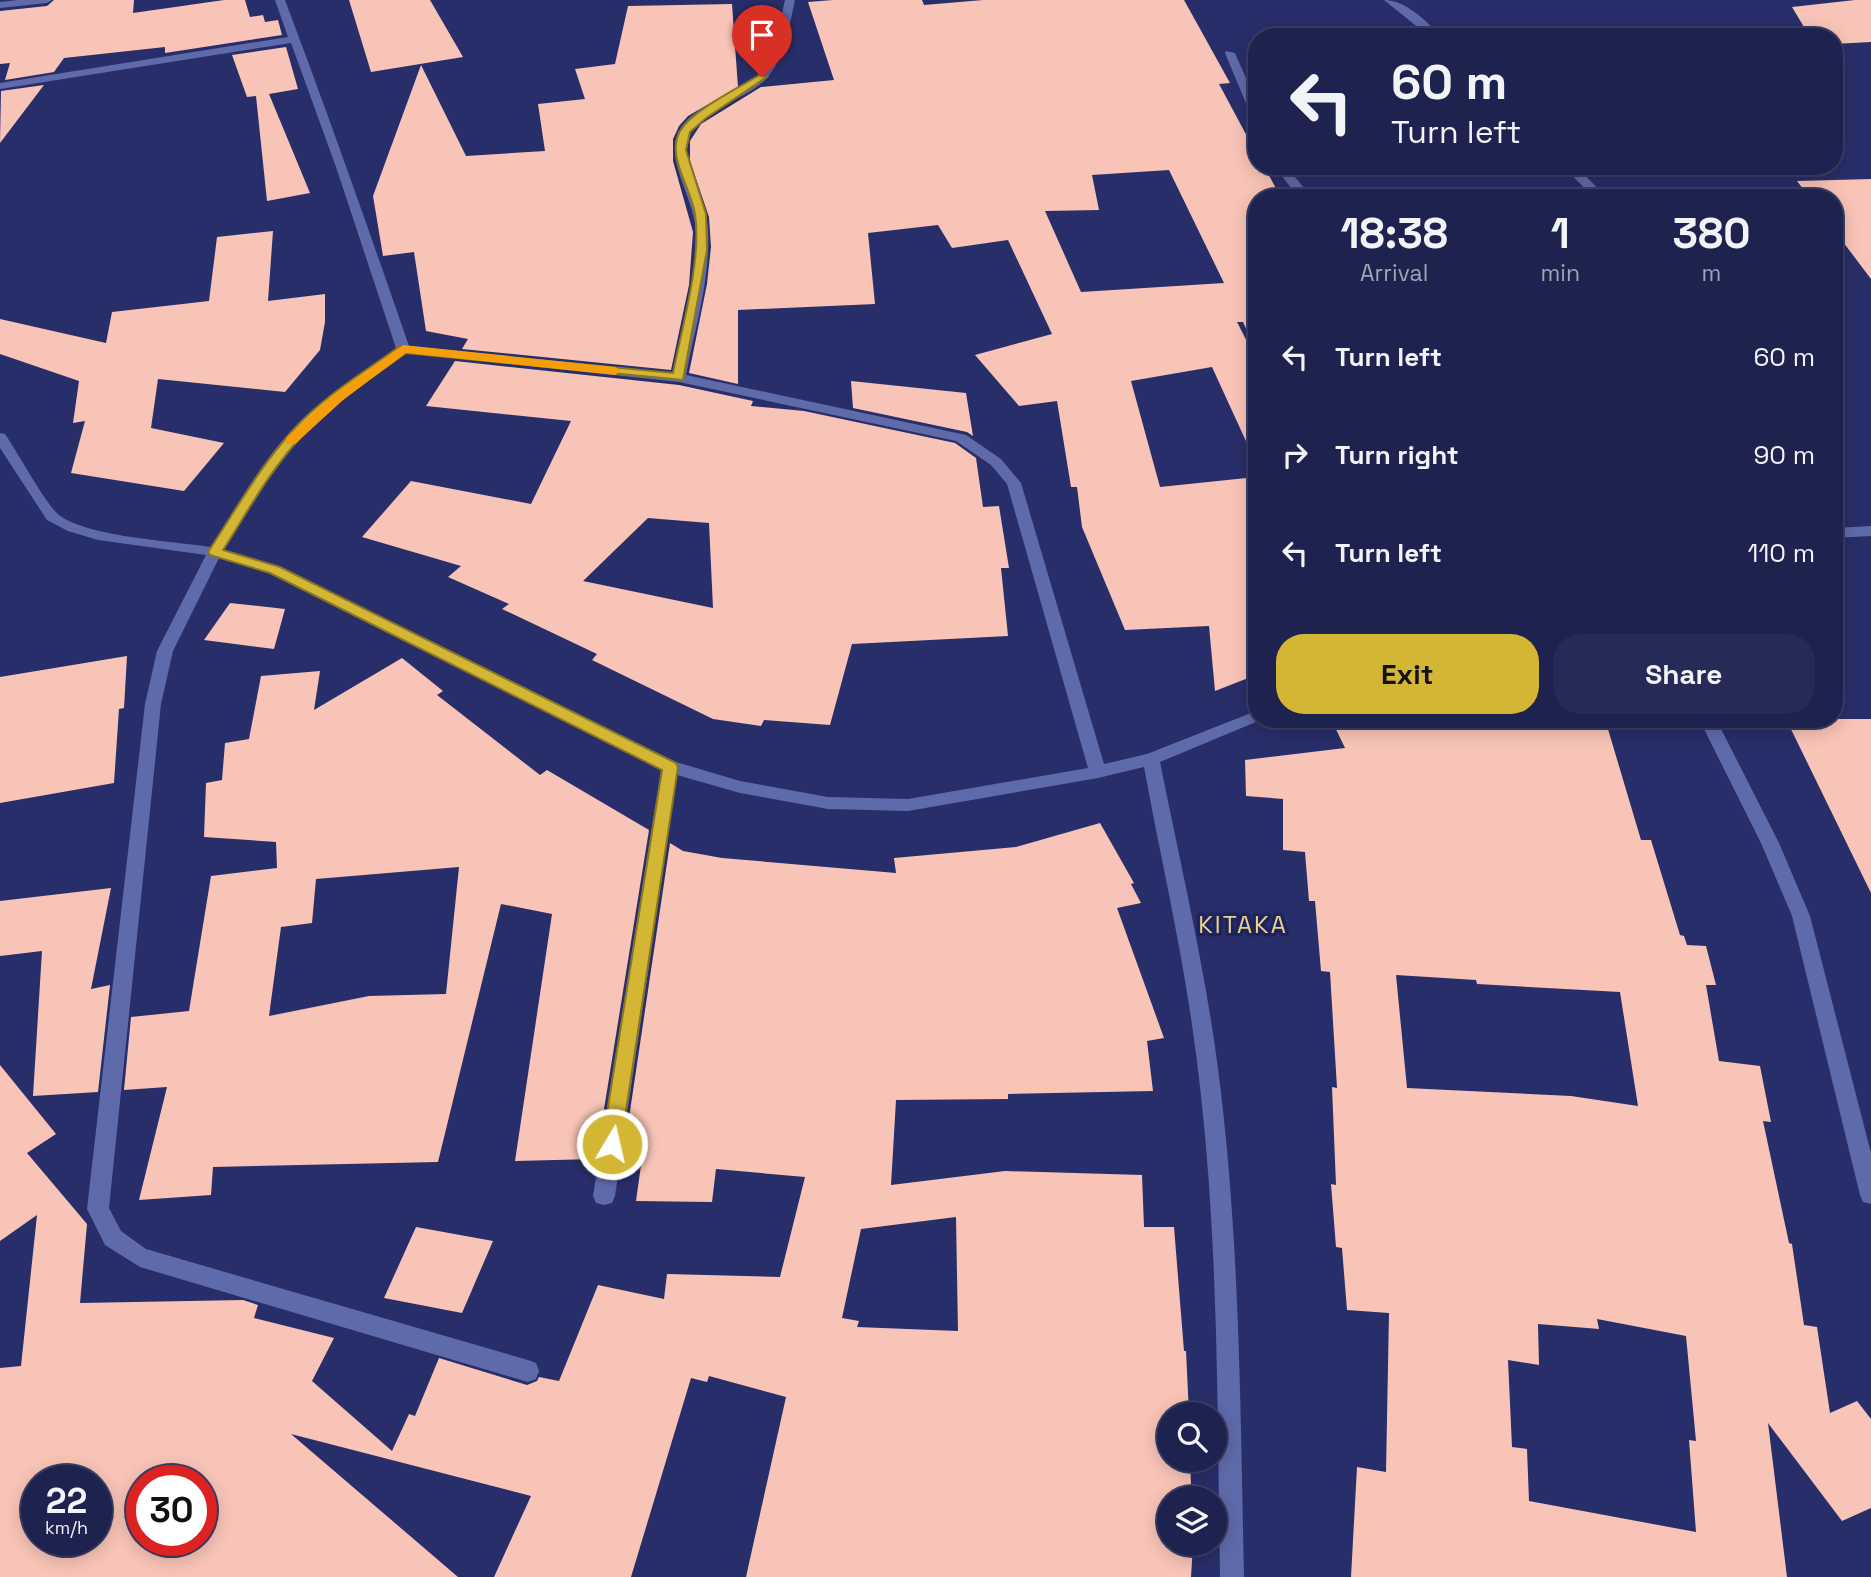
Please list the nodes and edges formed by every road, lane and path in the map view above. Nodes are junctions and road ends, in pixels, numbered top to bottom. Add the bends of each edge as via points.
1 (47, 0) edge
2 (280, 0) edge
3 (790, 0) edge
4 (1389, 0) edge
5 (0, 5) edge
6 (1427, 28) edge
7 (295, 39) junction
8 (1230, 53) dead end
9 (0, 86) edge
10 (1248, 95) edge
11 (1287, 175) edge
12 (1578, 175) edge
13 (1299, 189) edge
14 (1592, 189) edge
15 (403, 349) junction
16 (679, 377) junction
17 (0, 438) edge
18 (1871, 531) edge
19 (1843, 533) edge
20 (215, 552) junction
21 (1248, 720) edge
22 (1712, 728) edge
23 (1151, 759) junction
24 (670, 767) junction
25 (1098, 772) junction
26 (1871, 1195) edge
27 (604, 1196) dead end
28 (528, 1371) dead end
29 (1232, 1577) edge

1 - 5 street
2 - 7 street
3 - 16 street via 776,55 762,77 685,131 680,150 700,214 702,250
4 - 6 street
7 - 9 street
7 - 15 street
8 - 10 street
11 - 13 street
12 - 14 street
15 - 16 street
15 - 20 street via 300,430 274,461
16 - 25 street via 961,438 996,462 1014,484
17 - 20 street via 52,517 72,528
18 - 19 street
20 - 24 street via 275,570
20 - 28 street via 166,651 153,704 98,1209 113,1238 140,1257
21 - 23 street
22 - 26 street via 1801,916
23 - 25 street
23 - 29 street via 1203,1032 1217,1159 1226,1275
24 - 25 street via 740,787 828,803 908,805
24 - 27 street

